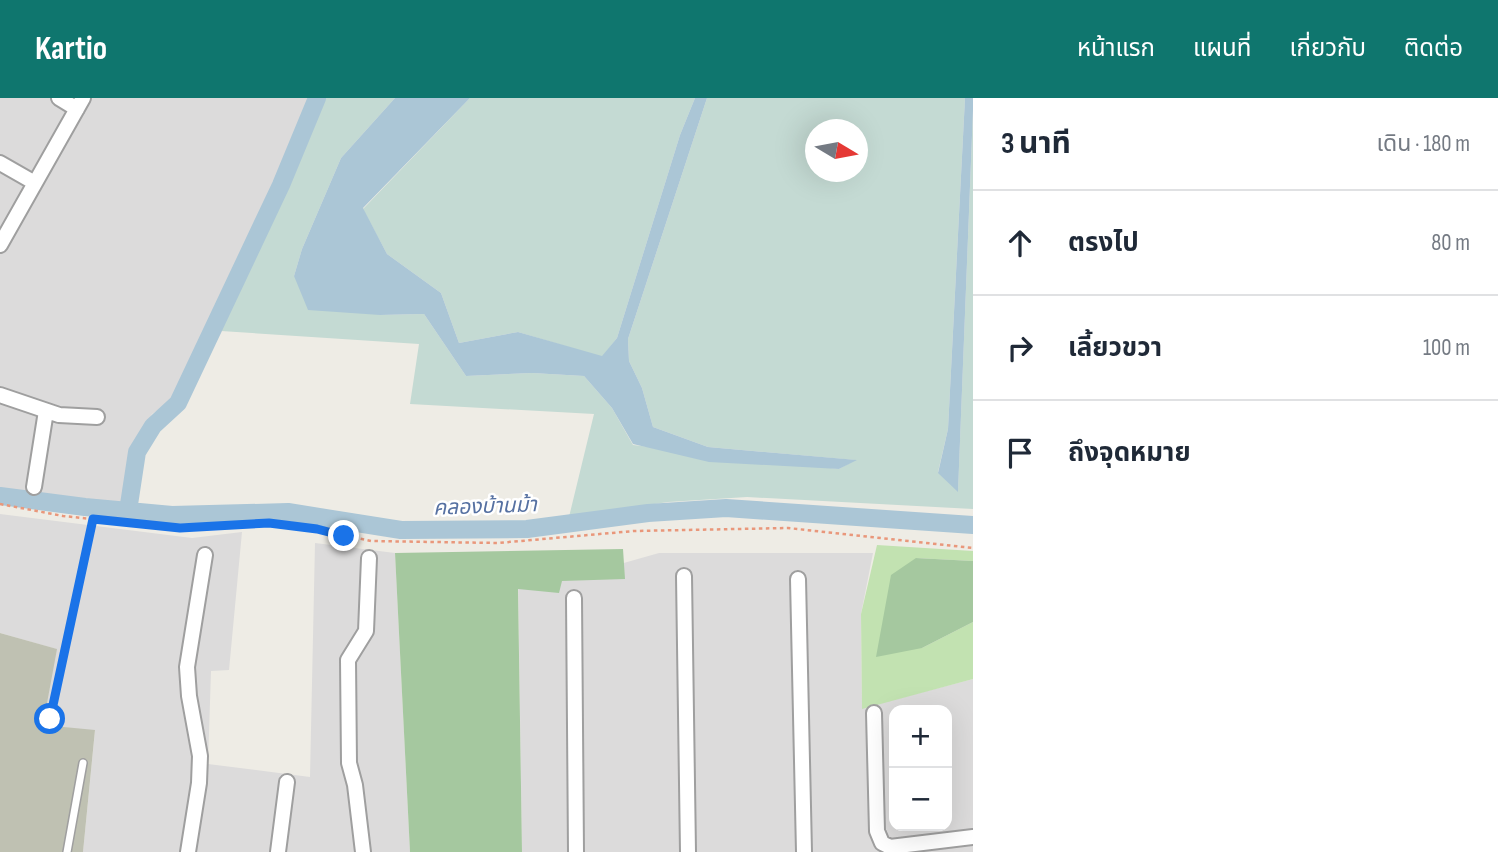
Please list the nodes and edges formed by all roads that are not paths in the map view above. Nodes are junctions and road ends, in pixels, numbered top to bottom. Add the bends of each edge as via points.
1 (59, 98) edge
2 (80, 103) edge
3 (0, 163) edge
4 (35, 183) junction
5 (0, 245) edge
6 (0, 394) edge
7 (46, 411) junction
8 (97, 417) dead end
9 (34, 488) dead end
10 (205, 555) dead end
11 (369, 558) dead end
12 (684, 576) dead end
13 (798, 579) dead end
14 (573, 598) dead end
15 (874, 713) dead end
16 (83, 763) dead end
17 (287, 782) dead end
18 (973, 837) edge
19 (67, 852) edge
20 (188, 852) edge
21 (278, 852) edge
22 (363, 852) edge
23 (576, 852) edge
24 (688, 852) edge
25 (804, 852) edge

1 - 2 street
2 - 4 street
3 - 4 street
4 - 5 street
6 - 7 street
7 - 8 street
7 - 9 street
10 - 20 street via 187,667 200,756
11 - 22 street via 366,631 348,660 349,763
12 - 24 street
13 - 25 street
14 - 23 street
15 - 18 street via 877,831 882,843 890,847
16 - 19 lane
17 - 21 street

